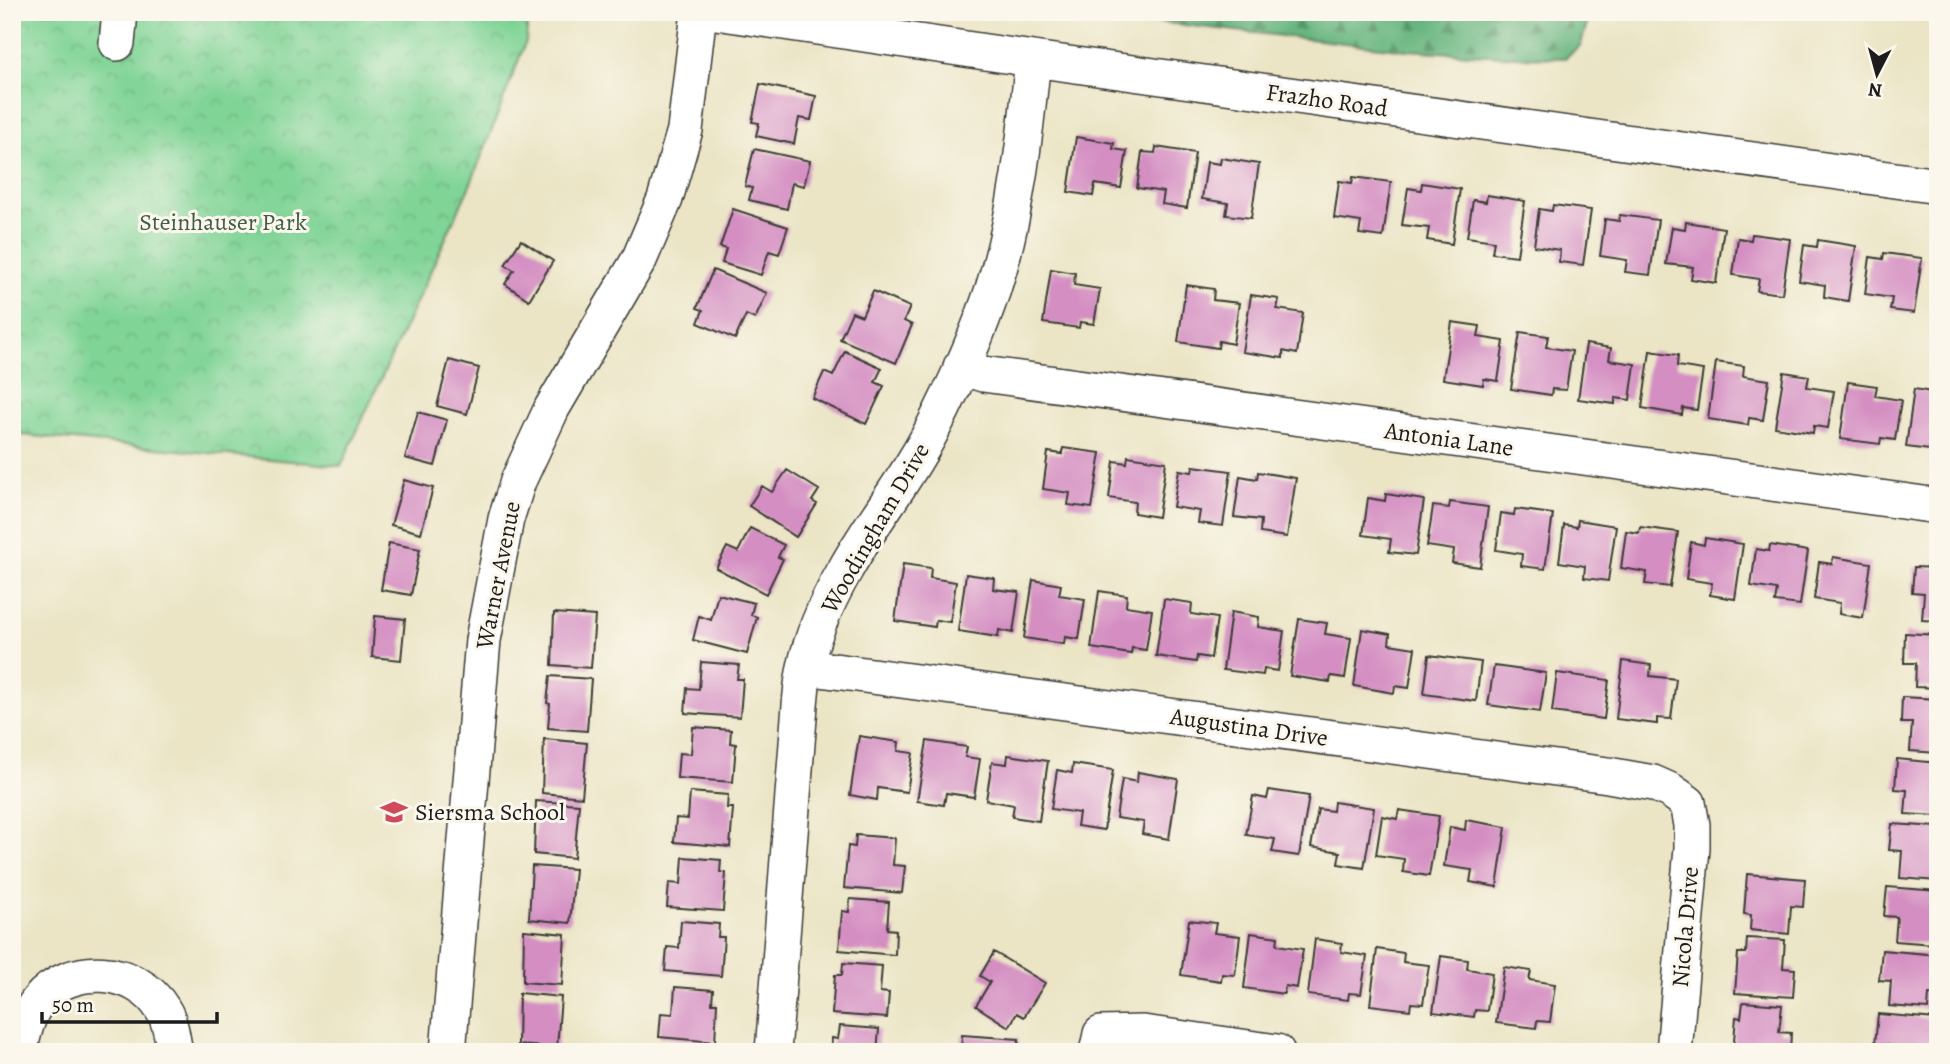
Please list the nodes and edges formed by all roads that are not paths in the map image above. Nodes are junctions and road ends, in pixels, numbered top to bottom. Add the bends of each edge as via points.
1 (699, 12) edge
2 (716, 12) edge
3 (1033, 59) junction
4 (1938, 186) edge
5 (961, 367) junction
6 (1938, 506) edge
7 (805, 667) junction
8 (1688, 803) joint
9 (1099, 1043) edge
10 (19, 1052) edge
11 (175, 1052) edge
12 (448, 1052) edge
13 (773, 1052) edge
14 (1278, 1052) edge
15 (1674, 1052) edge

1 - 12 street, Warner Avenue via 685,130 666,199 639,260 552,408 506,519 483,640
2 - 3 street, Frazho Road
3 - 4 street, Frazho Road
3 - 5 street, Woodingham Drive via 1012,214 993,288
5 - 6 street, Antonia Lane
5 - 7 street, Woodingham Drive via 903,481 846,569 822,616
7 - 8 street, Augustina Drive via 1608,775 1653,783
7 - 13 street, Woodingham Drive
8 - 15 street, Nicola Drive via 1692,848
9 - 14 street via 1143,1033
10 - 11 street via 37,1002 54,985 102,973 125,979 153,996 164,1011

